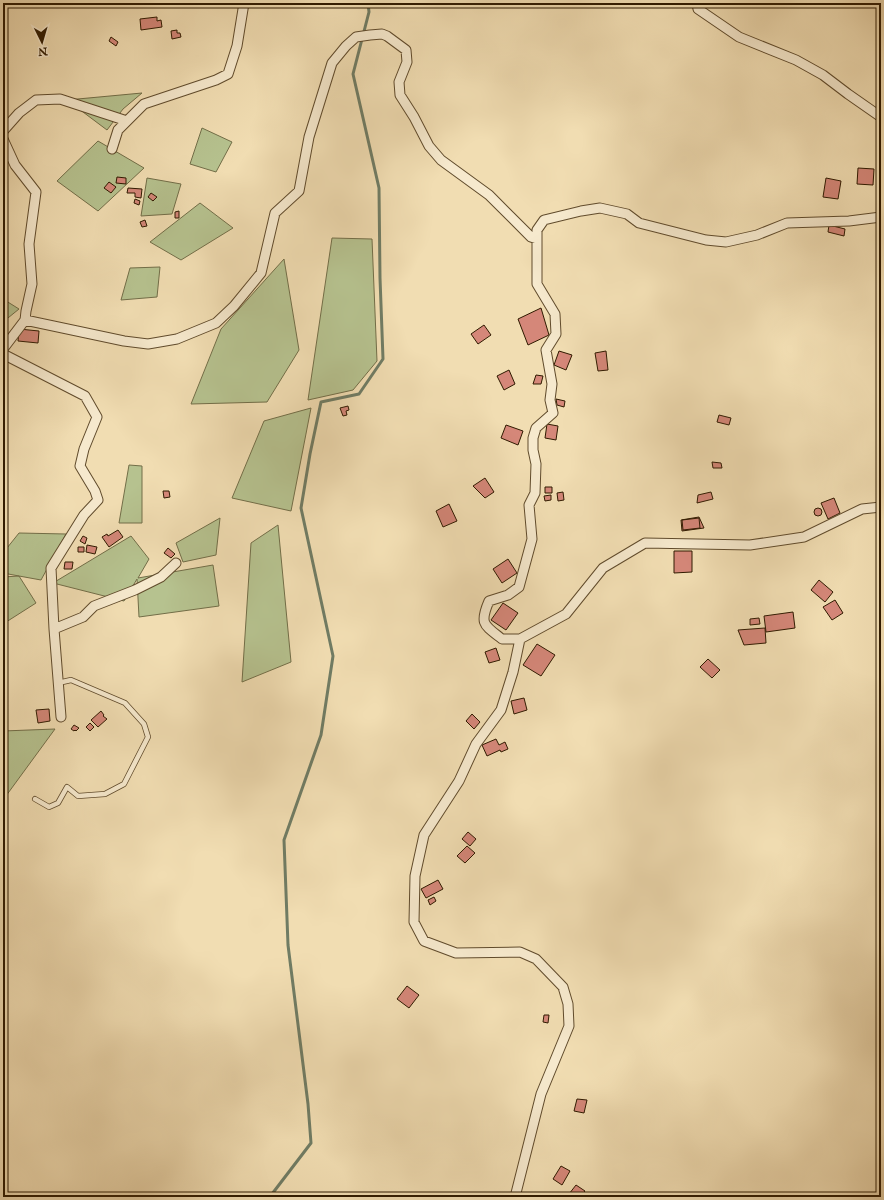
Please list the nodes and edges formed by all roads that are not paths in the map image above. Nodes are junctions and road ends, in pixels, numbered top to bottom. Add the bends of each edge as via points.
1 (244, 3) edge
2 (697, 3) edge
3 (881, 117) edge
4 (127, 121) junction
5 (3, 131) edge
6 (3, 139) edge
7 (112, 149) dead end
8 (881, 217) edge
9 (537, 239) junction
10 (25, 320) junction
11 (3, 349) edge
12 (3, 354) edge
13 (881, 507) edge
14 (176, 564) dead end
15 (54, 629) junction
16 (520, 639) junction
17 (58, 683) junction
18 (61, 717) dead end
19 (35, 799) dead end
20 (515, 1197) edge

1 - 4 street via 237,46 228,74 144,104
2 - 3 street via 698,9 704,14 739,37 796,60 823,75
4 - 5 street via 60,98 36,100 19,112
4 - 7 street via 118,130
6 - 10 street via 15,165 36,192 29,244 32,284
8 - 9 street via 850,221 787,223 757,236 726,242 706,240 639,223 627,214 600,208 544,220 537,230
9 - 10 street via 531,237 489,195 441,160 429,146 400,95 399,82 407,62 406,50 387,36 370,35 356,38 332,64 309,137 299,191 275,213 261,273 234,306 216,323 177,339 148,344
9 - 16 street via 537,284 555,314 556,334 546,350 552,384 550,400 553,413 536,428 532,438 536,464 535,492 529,505 532,539 519,587 508,596 489,601 483,614 486,626 502,639
10 - 11 street
12 - 15 street via 86,396 97,417 80,466 98,500 84,515 51,568
13 - 16 street via 862,509 804,537 750,545 645,543 603,568 566,614
14 - 15 street via 161,577 94,606 83,617
15 - 17 street
16 - 20 street via 501,710 476,744 459,781 424,836 415,876 414,922 424,942 456,953 520,952 536,959 563,987 568,1004 569,1026 541,1094
17 - 18 street
17 - 19 lane via 71,680 125,703 144,724 148,737 124,784 105,794 78,796 67,787 58,803 49,807

